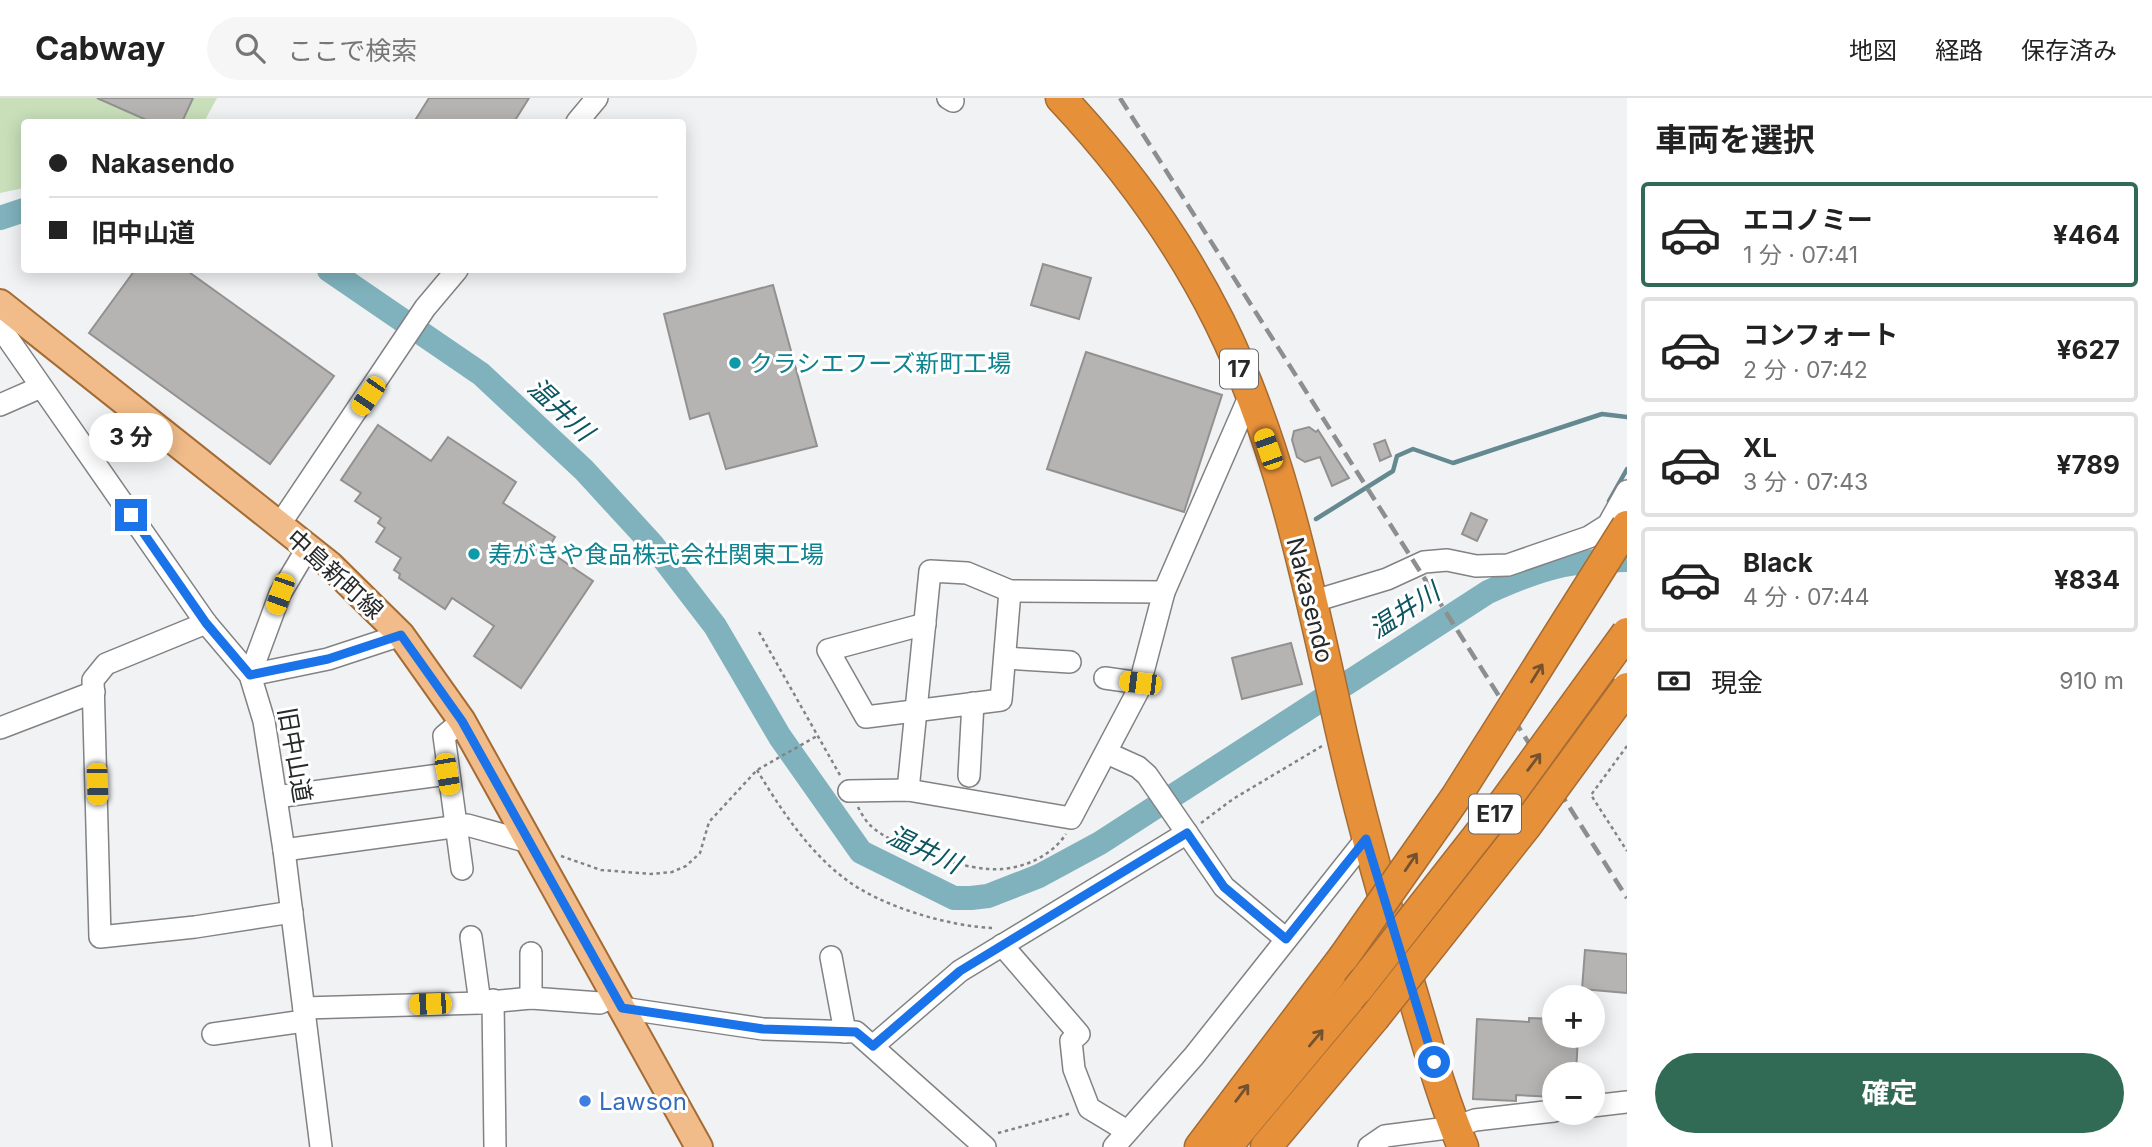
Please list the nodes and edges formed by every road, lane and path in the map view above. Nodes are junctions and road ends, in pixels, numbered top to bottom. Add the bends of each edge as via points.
1 (597, 98) edge
2 (1061, 98) edge
3 (579, 119) edge
4 (454, 273) edge
5 (0, 303) edge
6 (0, 327) edge
7 (9, 357) edge
8 (41, 387) junction
9 (1250, 395) junction
10 (0, 405) edge
11 (1627, 492) edge
12 (1621, 523) edge
13 (280, 524) junction
14 (308, 547) junction
15 (1010, 591) junction
16 (1164, 592) junction
17 (1311, 602) junction
18 (206, 623) junction
19 (925, 624) junction
20 (1627, 633) edge
21 (401, 635) junction
22 (1005, 658) junction
23 (1070, 662) dead end
24 (250, 675) junction
25 (1105, 678) dead end
26 (1140, 683) junction
27 (1627, 688) edge
28 (94, 692) junction
29 (974, 704) junction
30 (1627, 705) edge
31 (916, 711) junction
32 (462, 721) junction
33 (2, 722) edge
34 (817, 736) dead end
35 (1333, 739) junction
36 (1627, 746) edge
37 (1107, 753) junction
38 (757, 770) junction
39 (447, 774) junction
40 (970, 776) dead end
41 (908, 790) junction
42 (849, 791) dead end
43 (276, 797) junction
44 (456, 826) junction
45 (1185, 832) junction
46 (1366, 839) junction
47 (529, 842) junction
48 (284, 850) junction
49 (1627, 851) edge
50 (462, 869) dead end
51 (292, 912) junction
52 (1457, 916) junction
53 (1003, 936) junction
54 (471, 937) dead end
55 (1286, 939) junction
56 (531, 953) dead end
57 (831, 957) dead end
58 (531, 998) junction
59 (487, 1001) junction
60 (618, 1002) junction
61 (304, 1014) junction
62 (845, 1032) junction
63 (213, 1034) dead end
64 (873, 1046) junction
65 (1627, 1102) edge
66 (1605, 1105) edge
67 (1089, 1108) junction
68 (1542, 1112) edge
69 (1459, 1137) edge
70 (1120, 1139) edge
71 (981, 1143) edge
72 (321, 1147) edge
73 (495, 1147) edge
74 (699, 1147) edge
75 (1200, 1147) edge
76 (1226, 1147) edge
77 (1266, 1147) edge
78 (1369, 1147) edge

1 - 3 street
2 - 9 highway, Nakasendo / 17 via 1125,171 1168,232 1220,324
4 - 13 street via 425,308
5 - 13 main road, 中島新町線
6 - 7 street, 旧中山道
7 - 8 street, 旧中山道
8 - 10 street
8 - 18 street, 旧中山道
9 - 16 street
9 - 17 highway, Nakasendo / 17
11 - 12 street
12 - 17 street via 1508,565 1424,562 1387,579
75 -> 12 highway, bridge via 1343,958 1456,797
13 - 14 main road, 中島新町線
14 - 21 main road, 中島新町線
14 - 24 street via 280,594
15 - 16 street
15 - 19 street via 967,573 930,572
15 - 22 street
16 - 26 street
17 - 35 highway, Nakasendo / 17 via 1330,682
18 - 24 street, 旧中山道
18 - 28 street via 106,664 93,680
19 - 31 street
19 - 31 street via 828,650 866,717
76 -> 20 highway, E17, bridge via 1506,800
21 - 24 street via 328,659
21 - 32 main road, 中島新町線
22 - 23 street
22 - 29 street via 1001,700
24 - 43 street, 旧中山道 via 264,721
25 - 26 street
26 - 37 street
27 - 52 highway, E17, bridge
28 - 33 street
28 - 51 street via 100,937
29 - 31 street
29 - 40 street
30 - 52 highway, bridge
31 - 41 street
32 - 39 street via 444,736
32 - 47 main road, 中島新町線
34 - 38 path
35 - 45 path
35 - 46 highway, Nakasendo / 17
36 - 49 path via 1591,795
37 - 41 street via 1072,818
37 - 45 street via 1138,767
38 - 47 path via 709,822 700,853 672,872 601,870
38 - 53 path via 800,834 846,880 935,919
39 - 43 street
39 - 44 street
41 - 42 street
43 - 48 street, 旧中山道
44 - 47 street
44 - 48 street
44 - 50 street
45 - 53 street
45 - 55 street via 1224,887
46 - 55 street
46 - 69 highway, Nakasendo / 17
47 - 60 main road, 中島新町線
48 - 51 street, 旧中山道
51 - 61 street, 旧中山道
52 - 77 highway, E17, bridge
53 - 64 street
53 - 67 street via 1079,1034 1071,1041 1074,1069
54 - 59 street
55 - 70 street via 1194,1056
56 - 58 street
57 - 62 street
58 - 59 street
58 - 60 street
59 - 61 street
59 - 73 street
60 - 62 street via 763,1029
60 - 74 main road, 中島新町線
61 - 63 street
61 - 72 street, 旧中山道
62 - 64 street via 856,1032
64 - 71 street
65 - 66 street
67 - 70 street
67 - 71 path
68 - 69 street via 1475,1120
69 - 78 street via 1385,1136

